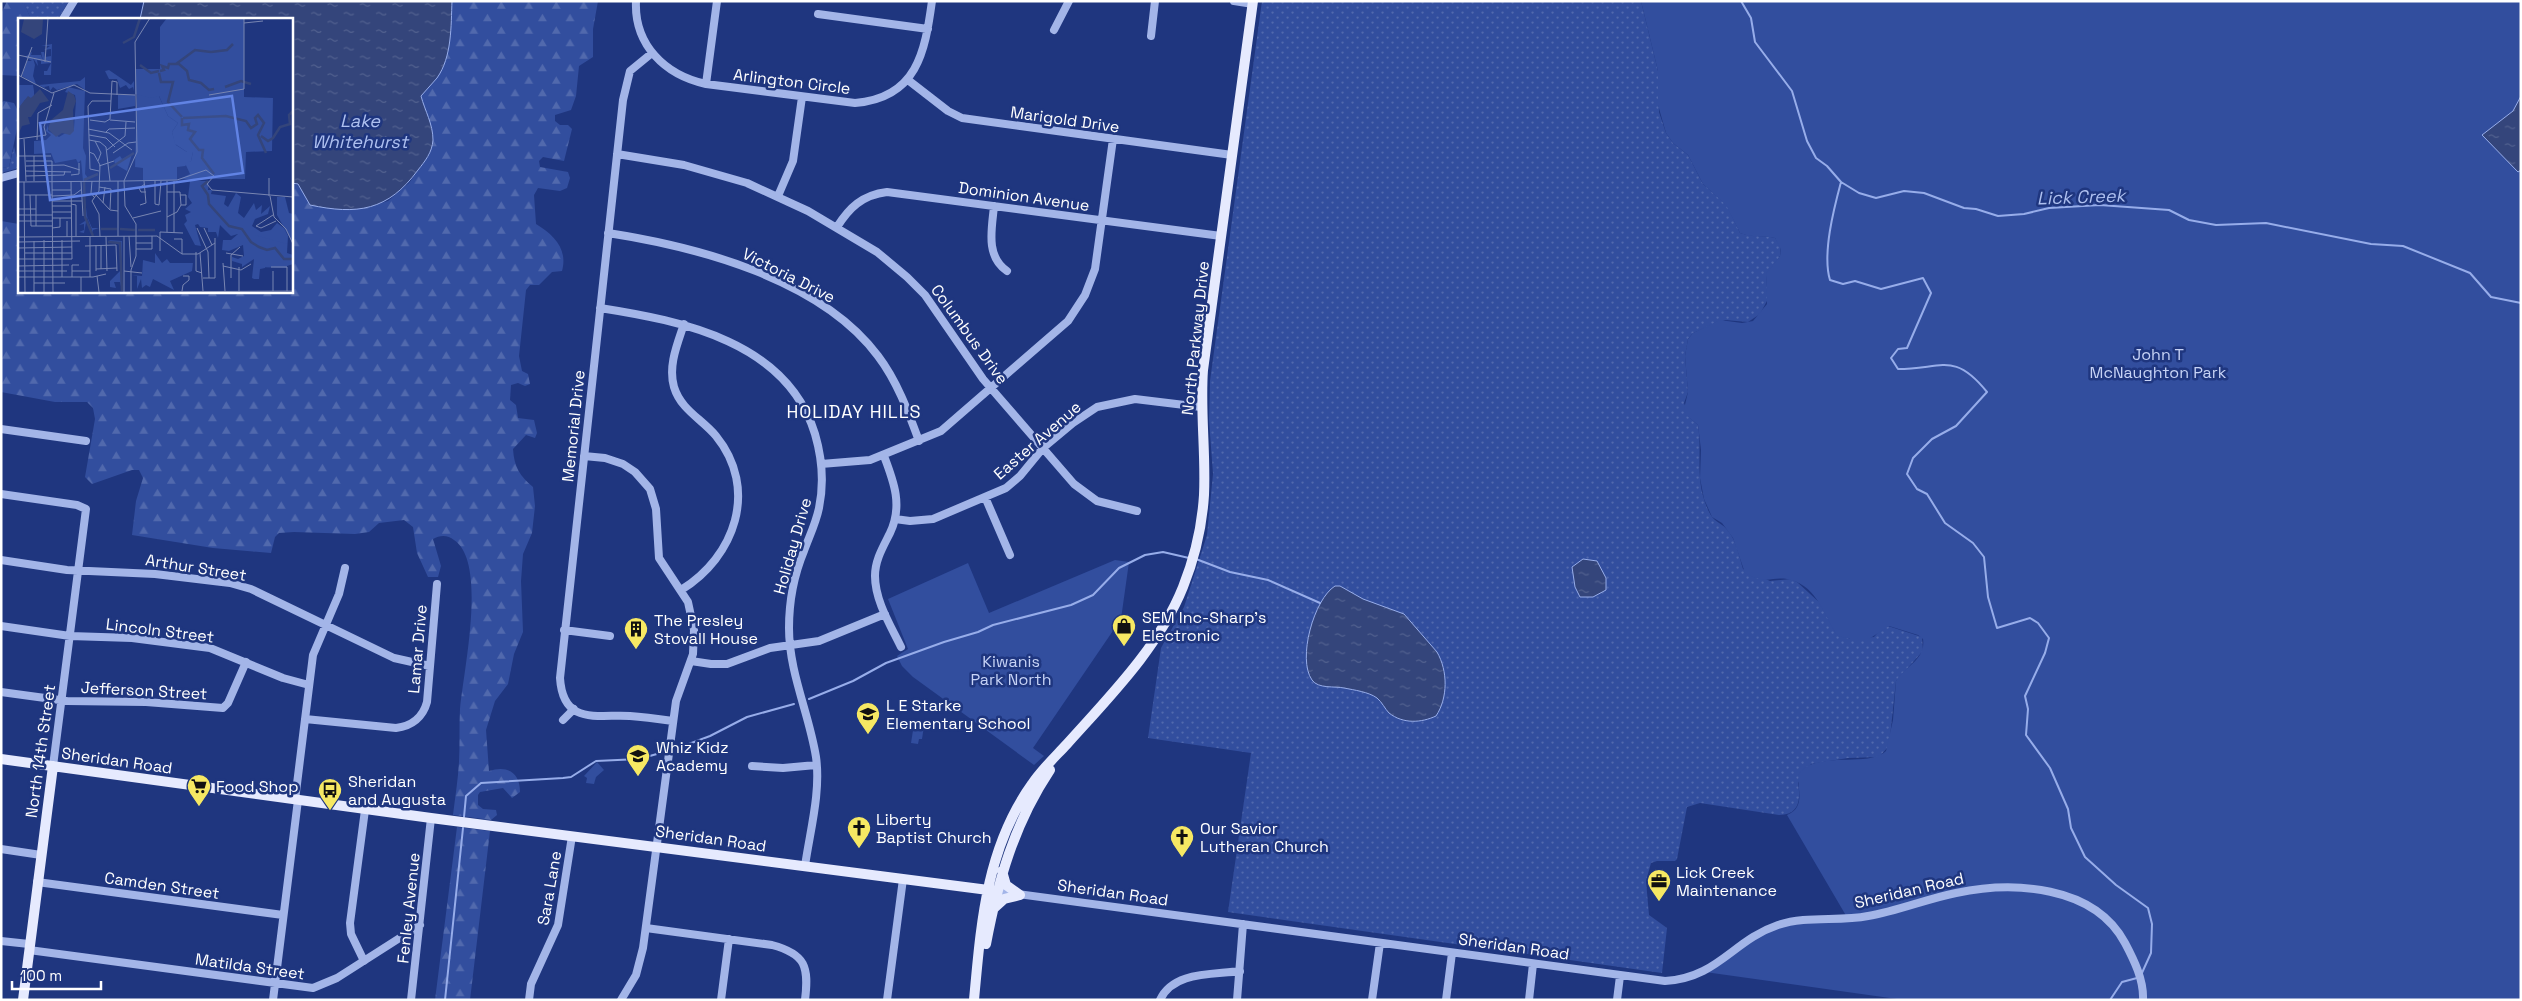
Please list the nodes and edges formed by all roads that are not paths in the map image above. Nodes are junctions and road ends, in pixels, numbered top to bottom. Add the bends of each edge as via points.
1 (74, 1) edge
2 (636, 1) edge
3 (717, 1) edge
4 (932, 1) edge
5 (1069, 1) edge
6 (1155, 1) edge
7 (1234, 1) edge
8 (1253, 3) edge
9 (818, 14) dead end
10 (64, 18) edge
11 (928, 29) junction
12 (1054, 30) dead end
13 (1151, 36) dead end
14 (652, 53) junction
15 (908, 80) junction
16 (706, 84) junction
17 (802, 97) junction
18 (1113, 139) junction
19 (617, 154) junction
20 (1232, 155) junction
21 (18, 173) edge
22 (1, 178) edge
23 (778, 196) junction
24 (994, 206) junction
25 (1102, 220) junction
26 (836, 227) junction
27 (608, 233) junction
28 (1221, 236) junction
29 (1007, 270) dead end
30 (600, 308) junction
31 (684, 324) junction
32 (992, 388) junction
33 (1201, 407) junction
34 (1, 429) edge
35 (86, 441) dead end
36 (919, 441) junction
37 (1043, 448) junction
38 (584, 456) junction
39 (884, 456) junction
40 (821, 464) junction
41 (1, 494) edge
42 (985, 497) junction
43 (1137, 511) dead end
44 (895, 519) junction
45 (1010, 555) dead end
46 (1, 560) edge
47 (345, 568) dead end
48 (79, 570) junction
49 (437, 584) dead end
50 (681, 590) junction
51 (885, 614) junction
52 (325, 624) junction
53 (1, 626) edge
54 (564, 630) junction
55 (70, 636) junction
56 (610, 636) dead end
57 (790, 645) junction
58 (901, 647) dead end
59 (691, 661) junction
60 (246, 662) junction
61 (430, 666) junction
62 (309, 685) junction
63 (1, 692) edge
64 (62, 700) junction
65 (574, 708) junction
66 (305, 719) junction
67 (563, 720) dead end
68 (673, 721) junction
69 (1, 759) edge
70 (53, 766) junction
71 (752, 766) dead end
72 (816, 766) junction
73 (297, 800) junction
74 (365, 810) junction
75 (431, 818) junction
76 (572, 836) junction
77 (657, 846) junction
78 (1, 849) edge
79 (41, 855) junction
80 (806, 866) junction
81 (997, 868) junction
82 (903, 879) junction
83 (37, 882) junction
84 (964, 887) junction
85 (992, 890) junction
86 (1020, 895) junction
87 (988, 911) junction
88 (283, 915) junction
89 (1243, 924) junction
90 (420, 925) junction
91 (646, 928) junction
92 (729, 939) junction
93 (1, 941) edge
94 (1380, 943) junction
95 (29, 947) junction
96 (808, 952) dead end
97 (1452, 953) junction
98 (800, 958) junction
99 (364, 961) junction
100 (1533, 964) junction
101 (1240, 971) junction
102 (1620, 976) junction
103 (275, 984) junction
104 (23, 1000) edge
105 (273, 1000) edge
106 (411, 1000) edge
107 (530, 1000) edge
108 (621, 1000) edge
109 (721, 1000) edge
110 (805, 1000) edge
111 (887, 1000) edge
112 (975, 1000) edge
113 (1160, 1000) edge
114 (1237, 1000) edge
115 (1372, 1000) edge
116 (1446, 1000) edge
117 (1528, 1000) edge
118 (1617, 1000) edge
119 (2143, 1000) edge

1 - 10 street
2 - 14 street via 638,26
3 - 16 street
4 - 11 street, Arlington Circle
5 - 12 street
6 - 13 street
7 - 8 street
8 - 20 main road, North Parkway Drive
9 - 11 street
11 - 15 street, Arlington Circle via 922,57
14 - 16 street, Arlington Circle via 677,74
14 - 19 street, Memorial Drive via 635,64 628,74
15 - 17 street, Arlington Circle via 888,95 869,102
15 - 18 street, Marigold Drive via 948,112 962,118
16 - 17 street, Arlington Circle
17 - 23 street via 793,161
18 - 20 street, Marigold Drive
18 - 25 street
19 - 23 street, Columbus Drive via 705,170
19 - 27 street, Memorial Drive
20 - 28 main road, North Parkway Drive
21 - 22 street
23 - 26 street, Columbus Drive
24 - 25 street, Dominion Avenue
24 - 26 street, Dominion Avenue via 881,193 858,202
24 - 29 street via 993,250 998,264
25 - 28 street, Dominion Avenue
25 - 32 street via 1094,269 1088,288 1075,310 1059,330
26 - 32 street, Columbus Drive via 883,257 920,290
27 - 30 street, Memorial Drive
27 - 36 street, Victoria Drive via 662,242 725,259 771,278 825,307 851,327 878,356 899,390
28 - 33 main road, North Parkway Drive
30 - 31 street, Holiday Drive
30 - 38 street, Memorial Drive
31 - 40 street, Holiday Drive via 736,345 778,372 810,418
31 - 50 street via 672,362 673,385 684,406 722,445 734,472 738,496 734,525 723,552 710,568
32 - 36 street via 945,427
32 - 37 street, Columbus Drive
33 - 37 street, Easter Avenue via 1142,400 1109,403 1086,413
33 - 81 main road, North Parkway Drive via 1204,496 1192,560 1175,604 1154,640 1077,732 1026,809
34 - 35 street
36 - 39 street
37 - 42 street, Easter Avenue via 1014,482
37 - 43 street, Columbus Drive via 1074,484 1092,498
38 - 50 street via 618,461 646,484 656,509 659,558
38 - 54 street, Memorial Drive
39 - 40 street via 865,462
39 - 44 street via 896,493
40 - 57 street, Holiday Drive via 819,508 792,592
41 - 48 street, North 14th Street via 86,507
42 - 44 street, Easter Avenue via 928,520
42 - 45 street
44 - 51 street via 876,570 877,589
46 - 48 street, Arthur Street
47 - 52 street via 340,594
48 - 52 street, Arthur Street via 136,572 236,584
48 - 55 street, North 14th Street
49 - 61 street, Lamar Drive
50 - 59 street via 694,624
51 - 57 street via 819,641
51 - 58 street
52 - 61 street, Arthur Street via 394,658
52 - 62 street via 315,646
53 - 55 street, Lincoln Street
54 - 56 street
54 - 65 street, Memorial Drive via 560,684 563,695
55 - 60 street, Lincoln Street via 132,638 210,648
55 - 64 street, North 14th Street
57 - 59 street via 770,648 727,664
57 - 72 street, Holiday Drive
59 - 68 street via 678,691
60 - 62 street, Lincoln Street
60 - 64 street, Jefferson Street via 225,707
61 - 66 street, Lamar Drive via 425,709 406,726 390,728
62 - 66 street
63 - 64 street, Jefferson Street
64 - 70 street, North 14th Street
65 - 67 street
65 - 68 street via 594,717 628,716
66 - 73 street
68 - 77 street
69 - 70 main road, Sheridan Road
70 - 73 main road, Sheridan Road
70 - 79 main road, North 14th Street
71 - 72 street
72 - 80 street, Holiday Drive
73 - 74 main road, Sheridan Road
73 - 88 street
74 - 75 main road, Sheridan Road
74 - 99 street via 350,923 354,943
75 - 76 main road, Sheridan Road
75 - 90 street, Fenley Avenue
76 - 77 main road, Sheridan Road
76 - 107 street, Sara Lane via 558,925 531,984
77 - 80 main road, Sheridan Road
77 - 91 street
78 - 79 street
79 - 83 main road, North 14th Street
80 - 82 main road, Sheridan Road
81 - 84 main road
81 - 85 main road, North Parkway Drive
81 - 86 main road via 1006,885
82 - 84 main road, Sheridan Road
82 - 111 street
83 - 88 street, Camden Street
83 - 95 main road, North 14th Street
84 - 85 main road, Sheridan Road
84 - 87 main road
85 - 86 street, Sheridan Road
85 - 87 main road, North Parkway Drive
86 - 87 main road via 1004,899
86 - 89 street, Sheridan Road
87 - 112 main road, North Parkway Drive
88 - 103 street
89 - 94 street, Sheridan Road
89 - 101 street
90 - 99 street, Matilda Street
90 - 106 street, Fenley Avenue
91 - 92 street
91 - 108 street via 636,976
92 - 98 street via 783,948
92 - 109 street
93 - 95 street, Matilda Street
94 - 97 street, Sheridan Road
94 - 115 street
95 - 103 street, Matilda Street
95 - 104 main road, North 14th Street
96 - 98 street
97 - 100 street, Sheridan Road
97 - 116 street
98 - 110 street via 807,974
99 - 103 street, Matilda Street via 321,986 305,988
100 - 102 street, Sheridan Road
100 - 117 street
101 - 113 street via 1180,980 1167,987
101 - 114 street
102 - 118 street
102 - 119 street, Sheridan Road via 1665,981 1688,978 1716,966 1754,937 1779,925 1806,919 1862,917 1956,892 1996,888 2058,894 2091,906 2119,932 2141,980
103 - 105 street

